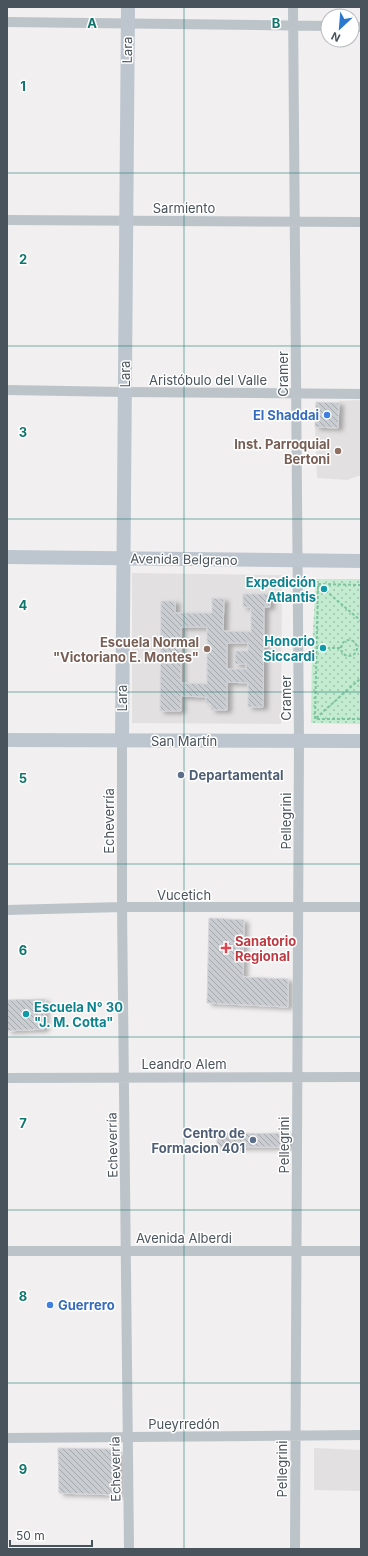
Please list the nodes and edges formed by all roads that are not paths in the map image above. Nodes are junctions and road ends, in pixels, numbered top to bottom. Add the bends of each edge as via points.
1 (128, 7) edge
2 (294, 7) edge
3 (7, 22) edge
4 (128, 24) junction
5 (294, 25) junction
6 (320, 26) edge
7 (7, 220) edge
8 (126, 221) junction
9 (295, 222) junction
10 (361, 222) edge
11 (7, 390) edge
12 (125, 392) junction
13 (296, 393) junction
14 (361, 394) edge
15 (7, 557) edge
16 (123, 559) junction
17 (298, 560) junction
18 (361, 561) edge
19 (7, 740) edge
20 (122, 741) junction
21 (299, 741) junction
22 (361, 741) edge
23 (361, 907) edge
24 (122, 908) junction
25 (298, 908) junction
26 (7, 910) edge
27 (125, 1077) junction
28 (361, 1077) edge
29 (7, 1078) edge
30 (297, 1078) junction
31 (7, 1251) edge
32 (126, 1251) junction
33 (296, 1251) junction
34 (361, 1251) edge
35 (361, 1435) edge
36 (296, 1436) junction
37 (128, 1437) junction
38 (7, 1438) edge
39 (129, 1549) edge
40 (295, 1549) edge

1 - 4 street, Lara
2 - 5 street, Cramer
3 - 4 street
4 - 5 street
4 - 8 street, Lara
5 - 6 street
5 - 9 street, Cramer
7 - 8 street, Sarmiento
8 - 9 street, Sarmiento
8 - 12 street, Lara
9 - 10 street, Sarmiento
9 - 13 street, Cramer
11 - 12 street, Aristóbulo del Valle
12 - 13 street, Aristóbulo del Valle
12 - 16 street, Lara
13 - 14 street, Aristóbulo del Valle
13 - 17 street, Cramer
15 - 16 street, Avenida Belgrano
16 - 17 street, Avenida Belgrano
16 - 20 street, Lara
17 - 18 street, Avenida Belgrano
17 - 21 street, Cramer
19 - 20 street, San Martín
20 - 21 street, San Martín
20 - 24 street, Echeverría
21 - 22 street, San Martín
21 - 25 street, Pellegrini
23 - 25 street, Vucetich
24 - 25 street, Vucetich
24 - 26 street, Vucetich
24 - 27 street, Echeverría
25 - 30 street, Pellegrini
27 - 29 street, Leandro Alem
27 - 30 street, Leandro Alem
27 - 32 street, Echeverría
28 - 30 street, Leandro Alem
30 - 33 street, Pellegrini
31 - 32 street, Avenida Alberdi
32 - 33 street, Avenida Alberdi
32 - 37 street, Echeverría
33 - 34 street, Avenida Alberdi
33 - 36 street, Pellegrini
35 - 36 street, Pueyrredón
36 - 37 street, Pueyrredón
36 - 40 street, Pellegrini
37 - 38 street, Pueyrredón
37 - 39 street, Echeverría

